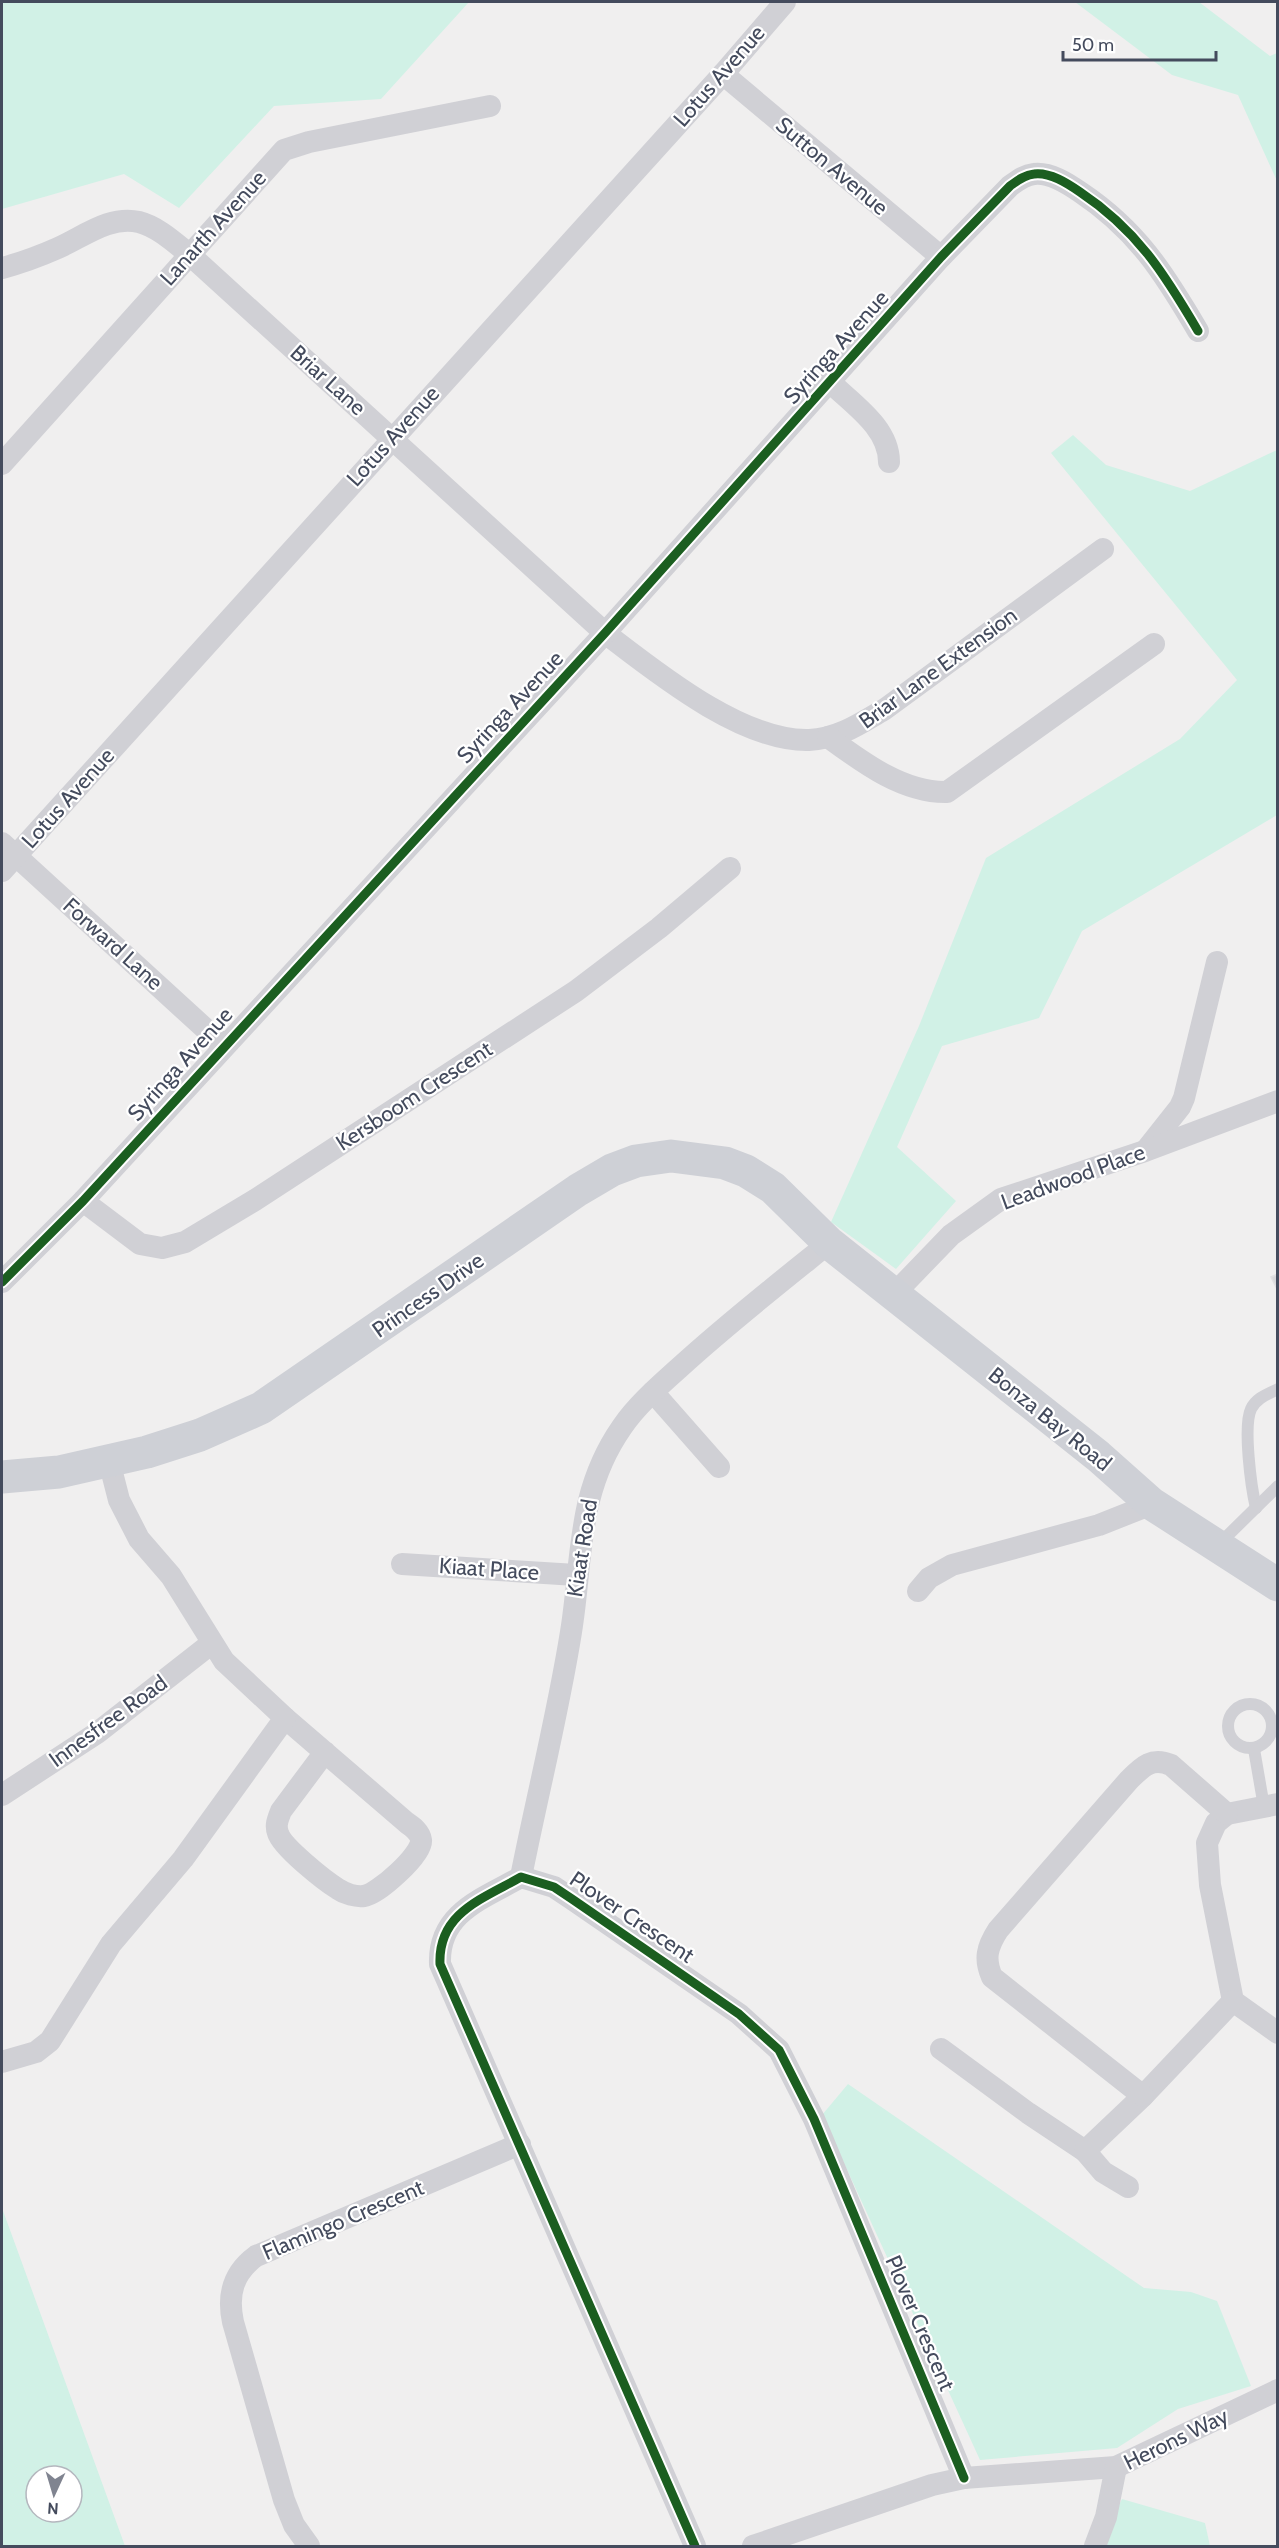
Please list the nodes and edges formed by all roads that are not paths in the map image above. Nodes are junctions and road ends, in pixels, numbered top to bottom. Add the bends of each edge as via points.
1 (785, 2) edge
2 (723, 74) junction
3 (490, 106) dead end
4 (189, 254) junction
5 (941, 257) junction
6 (2, 268) edge
7 (1198, 332) dead end
8 (831, 382) junction
9 (392, 438) junction
10 (889, 462) dead end
11 (2, 464) edge
12 (1103, 549) dead end
13 (605, 633) junction
14 (1154, 644) dead end
15 (828, 737) junction
16 (6, 856) edge
17 (730, 868) dead end
18 (1217, 962) dead end
19 (224, 1045) junction
20 (1278, 1101) edge
21 (1145, 1151) junction
22 (83, 1201) junction
23 (829, 1243) junction
24 (2, 1282) edge
25 (894, 1294) junction
26 (1278, 1389) edge
27 (653, 1392) junction
28 (109, 1461) junction
29 (719, 1467) dead end
30 (2, 1477) edge
31 (1278, 1486) edge
32 (1152, 1504) junction
33 (1256, 1508) junction
34 (1217, 1546) junction
35 (402, 1564) dead end
36 (576, 1575) junction
37 (1278, 1585) edge
38 (918, 1591) dead end
39 (212, 1643) junction
40 (285, 1718) junction
41 (1254, 1749) dead end
42 (325, 1752) junction
43 (2, 1796) edge
44 (1271, 1805) edge
45 (1227, 1814) junction
46 (521, 1877) junction
47 (1233, 2001) junction
48 (1278, 2032) edge
49 (941, 2049) dead end
50 (2, 2062) edge
51 (1143, 2096) junction
52 (520, 2144) junction
53 (1085, 2151) junction
54 (1128, 2187) dead end
55 (1278, 2390) edge
56 (1116, 2468) junction
57 (964, 2478) junction
58 (309, 2547) edge
59 (695, 2547) edge
60 (753, 2547) edge
61 (1095, 2547) edge

1 - 2 street, Lotus Avenue
2 - 5 street, Sutton Avenue
2 - 9 street, Lotus Avenue
3 - 4 street, Lanarth Avenue via 284,150
4 - 6 street, Briar Lane via 154,228 140,222 120,221
4 - 9 street, Briar Lane
4 - 11 street, Lanarth Avenue
5 - 7 street, Syringa Avenue via 1022,177 1035,173 1051,176 1099,204 1131,232 1162,271
5 - 8 street, Syringa Avenue
8 - 10 street via 875,425 889,449
8 - 13 street, Syringa Avenue
9 - 13 street, Briar Lane
9 - 16 street, Lotus Avenue
12 - 15 street, Briar Lane Extension via 885,709 852,729
13 - 15 street, Briar Lane Extension via 662,677 716,710 763,731 809,740
13 - 19 street, Syringa Avenue
14 - 15 street via 947,792 924,790 891,777
16 - 19 street, Forward Lane
17 - 22 street, Kersboom Crescent via 576,991 185,1242 162,1248 140,1244
18 - 21 street via 1184,1098
19 - 22 street, Syringa Avenue
20 - 21 street, Leadwood Place
21 - 25 street, Leadwood Place via 1001,1199 951,1235
22 - 24 street, Syringa Avenue
23 - 25 street, Bonza Bay Road
23 - 27 street, Kiaat Road via 715,1335
23 - 28 street, Princess Drive via 773,1188 746,1171 724,1163 671,1156 636,1161 578,1190 261,1408 200,1435
25 - 32 street, Bonza Bay Road via 1098,1456
26 - 33 lane via 1256,1401 1249,1415 1251,1488
27 - 29 street
27 - 36 street, Kiaat Road via 623,1425 597,1473 583,1518
28 - 30 street, Princess Drive via 59,1472
28 - 39 street via 130,1525 177,1584
31 - 33 lane
32 - 34 street, Bonza Bay Road
32 - 38 street via 1099,1525 952,1566 928,1578
33 - 34 lane
34 - 37 street, Bonza Bay Road
35 - 36 street, Kiaat Place
36 - 46 street, Kiaat Road via 572,1630
39 - 40 street via 230,1667
39 - 43 street, Innesfree Road via 98,1733
40 - 42 street
40 - 50 street via 183,1859 111,1944 50,2041 36,2052
41 - 44 lane
42 - 42 street via 421,1838 417,1854 372,1893 351,1895 338,1890 278,1833 281,1811
44 - 45 street
45 - 47 street via 1210,1832 1206,1857
45 - 51 street via 1172,1765 1161,1760 1145,1765 998,1930 987,1949 992,1977
46 - 52 street via 453,1919 439,1946 440,1964
46 - 57 street, Plover Crescent via 554,1887 572,1899 739,2014 779,2050 814,2119
47 - 48 street
47 - 51 street
49 - 53 street
51 - 53 street
52 - 58 street, Flamingo Crescent via 256,2256 239,2273 230,2294 233,2322 284,2500
52 - 59 street
53 - 54 street via 1103,2172
55 - 56 street, Herons Way
56 - 57 street
56 - 61 street, Herons Way
57 - 60 street

